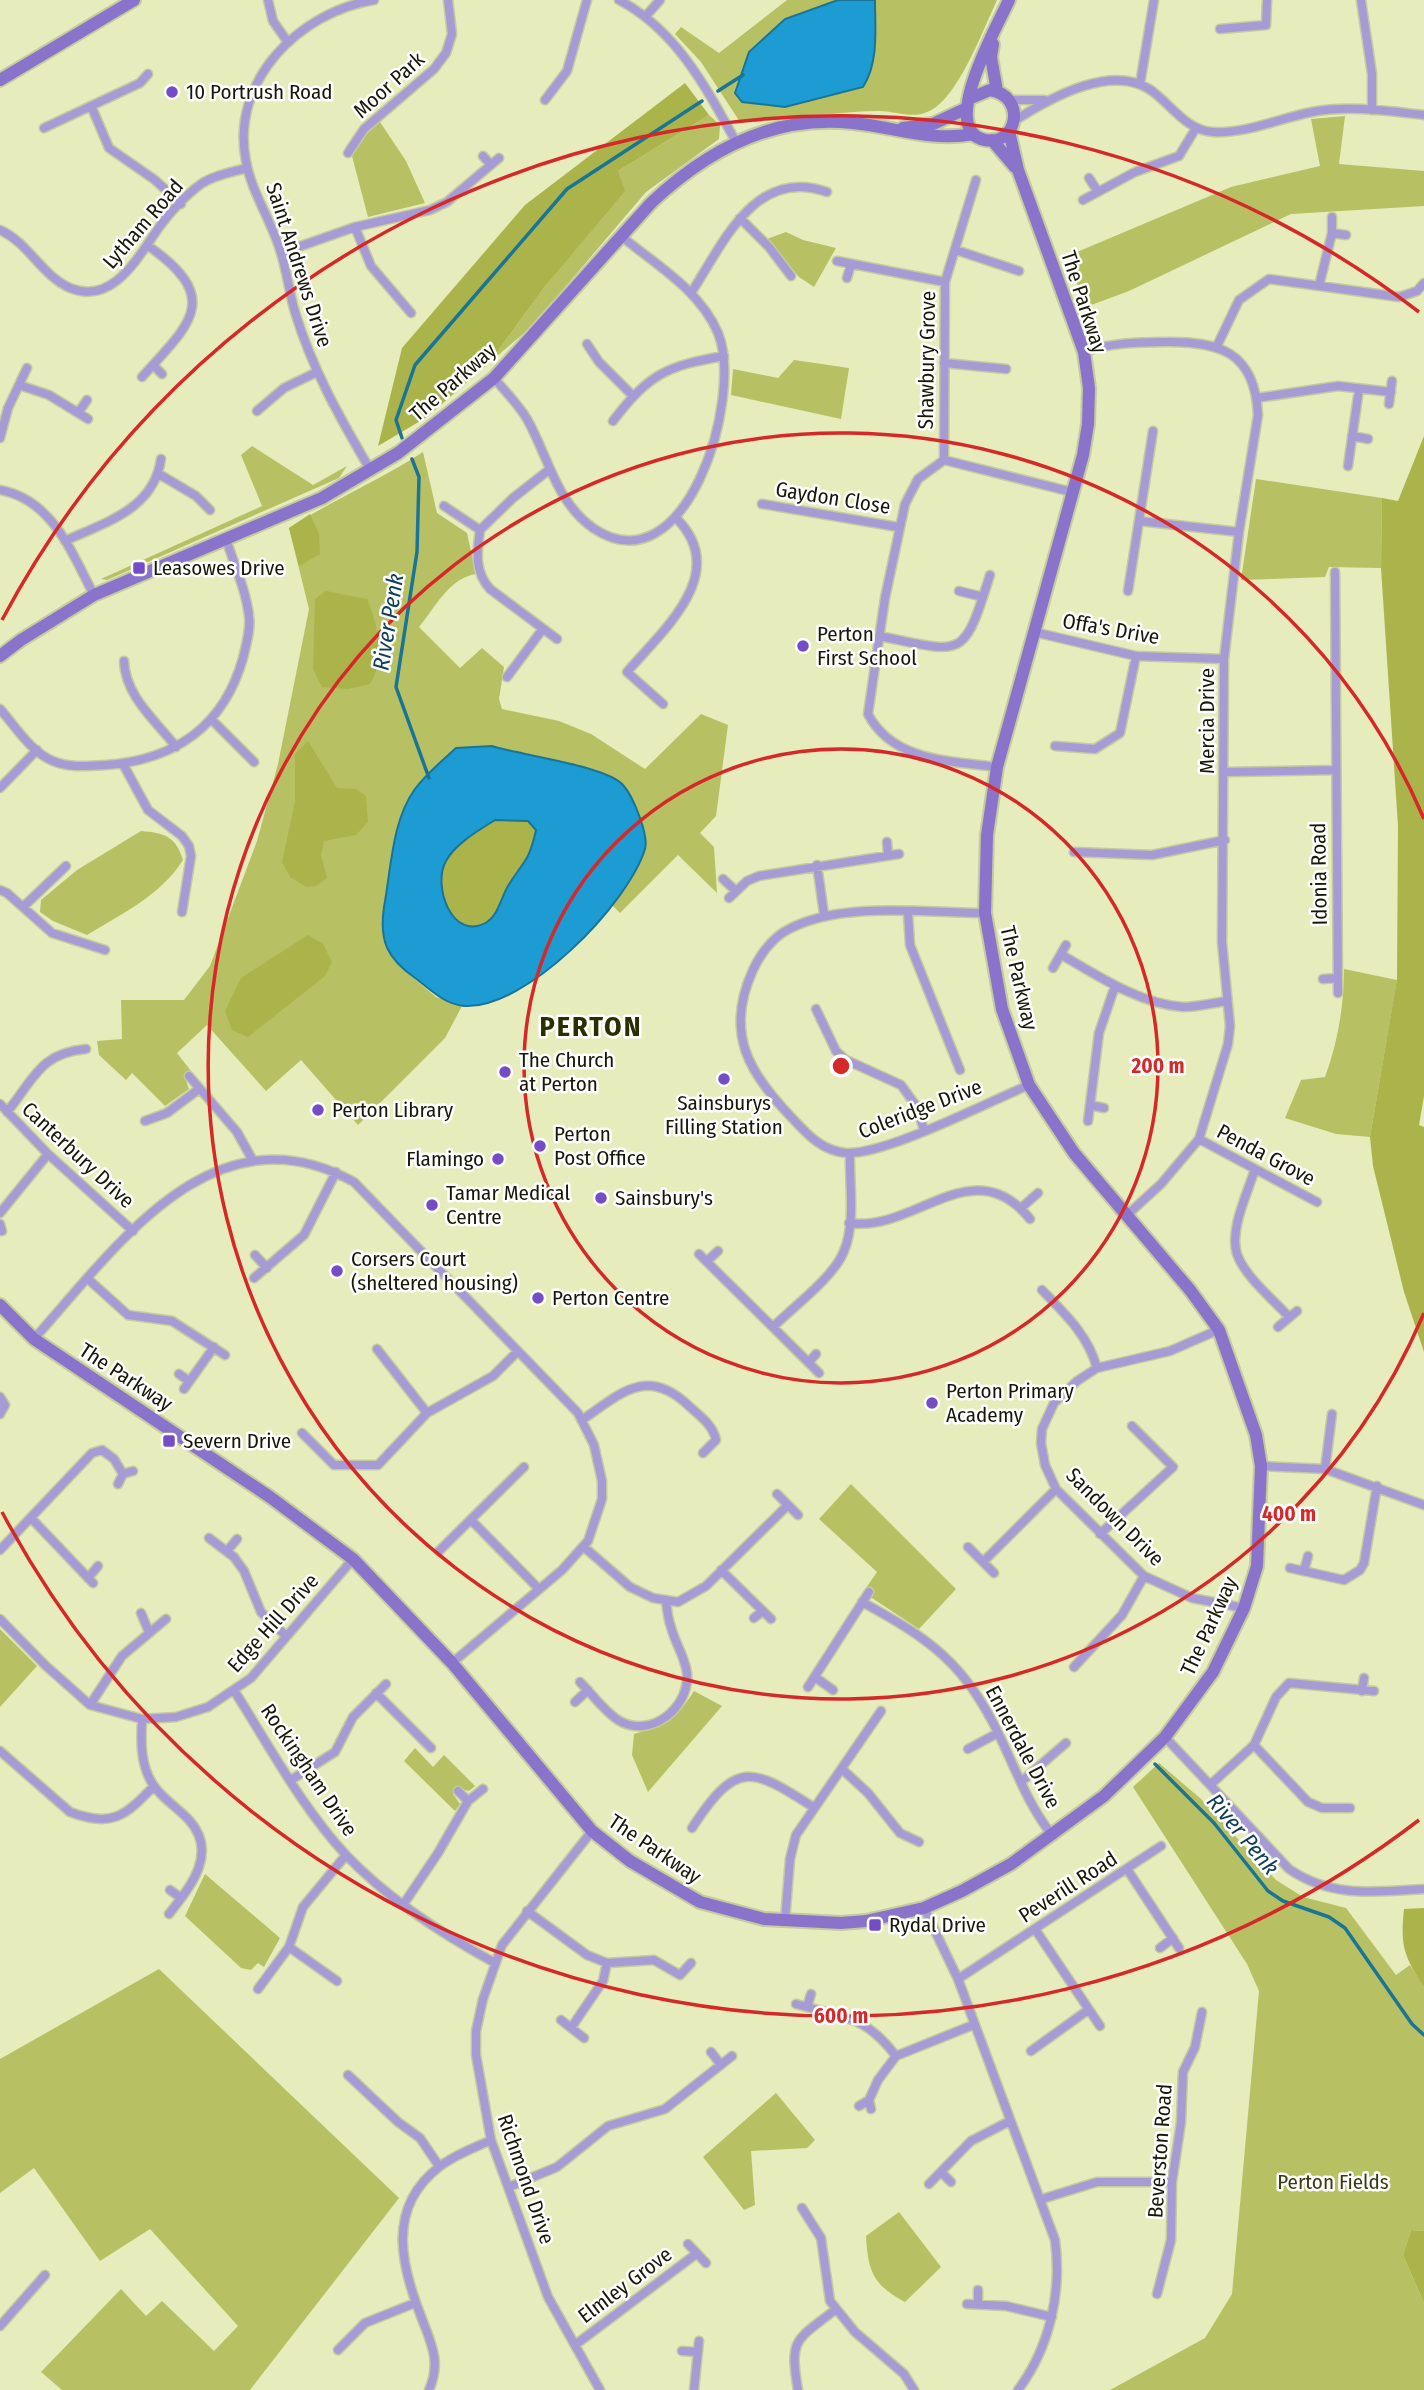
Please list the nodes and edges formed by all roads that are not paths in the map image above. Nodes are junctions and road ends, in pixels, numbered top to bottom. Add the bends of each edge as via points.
1 (134, 0) edge
2 (268, 0) edge
3 (374, 0) edge
4 (448, 0) edge
5 (587, 0) edge
6 (619, 0) edge
7 (660, 0) edge
8 (1009, 0) edge
9 (1154, 0) edge
10 (1267, 0) edge
11 (1361, 0) edge
12 (645, 17) junction
13 (1220, 29) dead end
14 (994, 34) junction
15 (287, 41) junction
16 (148, 74) dead end
17 (0, 80) edge
18 (1140, 84) junction
19 (997, 91) junction
20 (545, 100) dead end
21 (1009, 100) junction
22 (1047, 100) junction
23 (968, 104) junction
24 (92, 108) junction
25 (1372, 110) junction
26 (1424, 115) edge
27 (1012, 126) junction
28 (44, 128) dead end
29 (1196, 128) junction
30 (895, 129) junction
31 (974, 134) junction
32 (992, 140) junction
33 (736, 142) junction
34 (348, 153) dead end
35 (483, 156) dead end
36 (499, 158) dead end
37 (491, 165) junction
38 (247, 168) junction
39 (1018, 170) junction
40 (1089, 178) dead end
41 (976, 180) dead end
42 (827, 192) dead end
43 (1098, 192) junction
44 (1083, 200) dead end
45 (181, 204) junction
46 (740, 218) junction
47 (1332, 218) dead end
48 (355, 227) junction
49 (0, 230) edge
50 (1332, 233) junction
51 (1346, 234) dead end
52 (621, 236) junction
53 (147, 245) junction
54 (956, 250) junction
55 (281, 253) junction
56 (837, 261) dead end
57 (851, 264) junction
58 (1019, 271) dead end
59 (790, 276) dead end
60 (847, 278) dead end
61 (945, 282) junction
62 (1424, 283) edge
63 (1319, 286) junction
64 (691, 293) junction
65 (411, 313) dead end
66 (587, 344) dead end
67 (1217, 346) junction
68 (1084, 352) junction
69 (724, 356) junction
70 (944, 363) junction
71 (153, 365) junction
72 (27, 368) dead end
73 (1006, 369) dead end
74 (317, 372) junction
75 (162, 374) dead end
76 (142, 377) dead end
77 (494, 378) junction
78 (1392, 381) dead end
79 (19, 384) junction
80 (1359, 389) junction
81 (1391, 392) junction
82 (633, 396) junction
83 (1257, 398) junction
84 (87, 400) dead end
85 (1389, 404) dead end
86 (257, 411) dead end
87 (78, 413) junction
88 (88, 419) dead end
89 (613, 421) dead end
90 (1153, 431) dead end
91 (1352, 436) junction
92 (0, 438) edge
93 (1368, 439) dead end
94 (161, 458) dead end
95 (944, 460) junction
96 (1348, 466) dead end
97 (550, 469) junction
98 (371, 471) junction
99 (159, 474) junction
100 (0, 490) edge
101 (1072, 492) junction
102 (762, 505) dead end
103 (444, 506) dead end
104 (211, 510) dead end
105 (675, 517) junction
106 (1139, 521) junction
107 (898, 527) junction
108 (480, 530) junction
109 (1239, 532) junction
110 (226, 539) junction
111 (65, 541) junction
112 (1335, 572) dead end
113 (990, 575) dead end
114 (959, 591) dead end
115 (1128, 591) dead end
116 (94, 596) junction
117 (983, 597) junction
118 (542, 630) junction
119 (1034, 632) junction
120 (880, 636) junction
121 (557, 639) dead end
122 (0, 656) edge
123 (1136, 656) junction
124 (1224, 659) junction
125 (124, 661) dead end
126 (507, 677) dead end
127 (663, 704) dead end
128 (0, 709) edge
129 (211, 719) junction
130 (1055, 746) dead end
131 (176, 747) junction
132 (37, 750) junction
133 (254, 762) dead end
134 (122, 764) junction
135 (997, 767) junction
136 (1335, 770) junction
137 (1224, 772) junction
138 (0, 788) edge
139 (1225, 840) junction
140 (887, 842) dead end
141 (1074, 852) dead end
142 (900, 854) dead end
143 (888, 855) junction
144 (817, 865) junction
145 (66, 866) dead end
146 (723, 879) dead end
147 (0, 890) edge
148 (23, 907) junction
149 (182, 912) dead end
150 (908, 913) junction
151 (824, 914) junction
152 (985, 914) junction
153 (1066, 945) dead end
154 (104, 950) dead end
155 (1062, 955) junction
156 (1053, 968) dead end
157 (1338, 978) junction
158 (1323, 979) dead end
159 (1115, 986) junction
160 (1338, 993) dead end
161 (1227, 1001) junction
162 (816, 1009) dead end
163 (86, 1049) dead end
164 (960, 1070) dead end
165 (189, 1076) dead end
166 (1029, 1085) junction
167 (200, 1089) junction
168 (0, 1104) edge
169 (1090, 1105) junction
170 (1104, 1108) dead end
171 (8, 1112) junction
172 (145, 1121) dead end
173 (1088, 1121) dead end
174 (924, 1130) junction
175 (1199, 1139) junction
176 (850, 1153) junction
177 (48, 1154) junction
178 (251, 1159) junction
179 (1255, 1169) junction
180 (336, 1172) junction
181 (1038, 1193) dead end
182 (1317, 1202) dead end
183 (1021, 1208) junction
184 (0, 1213) edge
185 (1126, 1216) junction
186 (1030, 1219) dead end
187 (849, 1223) junction
188 (133, 1231) junction
189 (718, 1251) dead end
190 (699, 1254) dead end
191 (255, 1255) dead end
192 (707, 1261) junction
193 (267, 1268) junction
194 (254, 1278) dead end
195 (88, 1279) junction
196 (1042, 1290) dead end
197 (0, 1305) edge
198 (1297, 1311) dead end
199 (1289, 1317) junction
200 (773, 1327) junction
201 (1278, 1327) dead end
202 (1218, 1330) junction
203 (34, 1339) junction
204 (214, 1347) junction
205 (377, 1349) dead end
206 (517, 1352) junction
207 (816, 1354) dead end
208 (225, 1355) dead end
209 (808, 1362) junction
210 (1097, 1368) junction
211 (818, 1373) dead end
212 (179, 1374) dead end
213 (0, 1397) edge
214 (427, 1413) junction
215 (1332, 1413) dead end
216 (0, 1414) edge
217 (582, 1420) junction
218 (1132, 1426) dead end
219 (302, 1433) dead end
220 (703, 1453) dead end
221 (1261, 1466) junction
222 (524, 1467) dead end
223 (1325, 1469) junction
224 (133, 1471) dead end
225 (123, 1474) junction
226 (118, 1484) dead end
227 (1377, 1486) junction
228 (1056, 1489) junction
229 (777, 1494) dead end
230 (1424, 1504) edge
231 (788, 1505) junction
232 (798, 1515) dead end
233 (31, 1518) junction
234 (472, 1521) junction
235 (1100, 1534) junction
236 (209, 1538) dead end
237 (237, 1539) dead end
238 (584, 1547) junction
239 (968, 1547) dead end
240 (0, 1550) edge
241 (227, 1551) junction
242 (439, 1551) dead end
243 (1308, 1556) dead end
244 (353, 1559) junction
245 (983, 1562) junction
246 (98, 1566) dead end
247 (1290, 1568) dead end
248 (721, 1570) junction
249 (1304, 1571) junction
250 (994, 1573) dead end
251 (1144, 1576) junction
252 (538, 1588) junction
253 (869, 1592) dead end
254 (666, 1601) junction
255 (862, 1602) junction
256 (1244, 1608) junction
257 (762, 1611) junction
258 (141, 1613) dead end
259 (754, 1618) dead end
260 (0, 1619) edge
261 (166, 1619) dead end
262 (771, 1619) dead end
263 (149, 1632) junction
264 (286, 1636) junction
265 (452, 1663) junction
266 (1074, 1667) dead end
267 (815, 1677) junction
268 (1364, 1678) dead end
269 (580, 1682) dead end
270 (386, 1684) dead end
271 (808, 1687) dead end
272 (588, 1690) junction
273 (833, 1690) dead end
274 (1362, 1691) junction
275 (1374, 1691) dead end
276 (235, 1692) junction
277 (376, 1693) junction
278 (575, 1702) dead end
279 (90, 1705) junction
280 (881, 1711) dead end
281 (142, 1718) junction
282 (998, 1732) junction
283 (1165, 1737) junction
284 (1066, 1743) dead end
285 (1254, 1745) junction
286 (431, 1748) dead end
287 (968, 1749) dead end
288 (0, 1751) edge
289 (842, 1769) junction
290 (291, 1780) junction
291 (1021, 1782) junction
292 (1210, 1785) junction
293 (154, 1787) junction
294 (483, 1789) dead end
295 (458, 1791) dead end
296 (468, 1801) junction
297 (813, 1807) junction
298 (1350, 1808) dead end
299 (692, 1828) dead end
300 (592, 1831) junction
301 (1053, 1836) junction
302 (919, 1842) dead end
303 (1161, 1846) dead end
304 (346, 1855) junction
305 (1127, 1869) junction
306 (1424, 1889) edge
307 (170, 1890) dead end
308 (181, 1898) junction
309 (403, 1905) junction
310 (924, 1908) junction
311 (527, 1911) junction
312 (169, 1914) dead end
313 (785, 1921) junction
314 (1035, 1929) junction
315 (1172, 1938) junction
316 (289, 1947) junction
317 (1160, 1948) dead end
318 (1179, 1948) dead end
319 (495, 1963) junction
320 (607, 1963) junction
321 (691, 1963) dead end
322 (958, 1979) junction
323 (337, 1981) dead end
324 (258, 1989) dead end
325 (811, 1994) dead end
326 (796, 2004) dead end
327 (807, 2007) junction
328 (1088, 2010) junction
329 (1202, 2012) dead end
330 (561, 2020) dead end
331 (973, 2025) junction
332 (1100, 2026) dead end
333 (572, 2028) junction
334 (584, 2038) dead end
335 (1031, 2051) dead end
336 (711, 2052) dead end
337 (732, 2056) dead end
338 (896, 2056) junction
339 (722, 2064) junction
340 (348, 2075) dead end
341 (859, 2106) dead end
342 (1008, 2122) junction
343 (491, 2140) junction
344 (439, 2166) junction
345 (941, 2172) junction
346 (951, 2182) dead end
347 (1172, 2182) junction
348 (929, 2184) dead end
349 (509, 2187) junction
350 (1042, 2199) junction
351 (802, 2208) dead end
352 (688, 2244) dead end
353 (696, 2254) junction
354 (706, 2263) dead end
355 (45, 2275) dead end
356 (978, 2290) dead end
357 (1157, 2294) dead end
358 (978, 2302) junction
359 (415, 2303) junction
360 (967, 2304) dead end
361 (836, 2309) junction
362 (363, 2312) dead end
363 (1052, 2317) junction
364 (369, 2321) junction
365 (0, 2326) edge
366 (699, 2341) dead end
367 (575, 2344) junction
368 (338, 2350) dead end
369 (682, 2351) dead end
370 (697, 2352) junction
371 (429, 2390) edge
372 (600, 2390) edge
373 (694, 2390) edge
374 (798, 2390) edge
375 (914, 2390) edge
376 (1018, 2390) edge

1 - 17 street
2 - 15 street via 273,21
3 - 15 street, Saint Andrews Drive via 333,12
4 - 34 street, Moor Park via 452,34 446,53 434,69 364,129
5 - 20 street via 567,71
6 - 12 street
7 - 12 street
8 - 14 street
9 - 18 street
10 - 13 street via 1266,25
11 - 25 street via 1372,74
12 - 33 street via 696,71
14 - 19 street via 991,57
14 - 23 street via 976,69
15 - 38 street, Saint Andrews Drive via 268,65 248,104 244,118
16 - 24 street via 140,83
18 - 22 street via 1105,82
18 - 29 street
19 - 21 street
19 - 23 street via 983,91
21 - 22 street
21 - 27 street via 1014,110
22 - 27 street
23 - 30 street, The Parkway via 933,124
23 - 31 street via 966,123
24 - 28 street
24 - 45 street via 109,148
25 - 26 street
25 - 29 street via 1314,111 1234,131
27 - 32 street
27 - 39 street, The Parkway
29 - 43 street via 1179,156
30 - 31 street, The Parkway via 947,139
30 - 33 street, The Parkway via 813,122
31 - 32 street
32 - 39 street, The Parkway
33 - 52 street, The Parkway via 678,177
35 - 37 street
36 - 37 street
37 - 48 street via 447,202
38 - 45 street, Lytham Road via 202,183
38 - 55 street, Saint Andrews Drive
39 - 68 street, The Parkway
40 - 43 street
41 - 54 street, Shawbury Grove
42 - 46 street via 797,187 778,190 750,206
43 - 44 street
45 - 53 street, Lytham Road
46 - 59 street
46 - 64 street
47 - 50 street
48 - 55 street
48 - 65 street via 371,266
49 - 53 street, Lytham Road via 22,244 55,280 82,291 110,286
50 - 51 street
50 - 63 street
52 - 64 street
52 - 77 street, The Parkway
53 - 71 street via 182,276 192,302 186,330
54 - 58 street
54 - 61 street, Shawbury Grove
55 - 74 street, Saint Andrews Drive via 295,312
56 - 57 street
57 - 60 street
57 - 61 street
61 - 70 street, Shawbury Grove
62 - 63 street via 1417,291 1399,297
63 - 67 street via 1269,279 1251,289 1239,300
64 - 69 street via 713,322
66 - 82 street
67 - 68 street via 1198,341 1141,342
67 - 83 street, Mercia Drive via 1248,371
68 - 101 street, The Parkway via 1088,424
69 - 82 street via 671,367
69 - 105 street via 716,434 702,472
70 - 73 street
70 - 95 street, Shawbury Grove
71 - 75 street
71 - 76 street
72 - 79 street
74 - 86 street via 284,388
74 - 98 street, Saint Andrews Drive
77 - 97 street via 527,419
77 - 98 street, The Parkway
78 - 81 street
79 - 87 street via 50,395
79 - 92 street
80 - 81 street
80 - 83 street via 1338,386
80 - 91 street
81 - 85 street
82 - 89 street
83 - 109 street, Mercia Drive
84 - 87 street
87 - 88 street
90 - 106 street
91 - 93 street
91 - 96 street
94 - 99 street
95 - 101 street
95 - 107 street via 913,485
97 - 105 street via 578,515 613,538 652,535
97 - 108 street
98 - 110 street, The Parkway via 322,498
99 - 104 street
99 - 111 street via 139,504
100 - 111 street via 39,505
101 - 119 street, The Parkway
102 - 107 street, Gaydon Close
103 - 108 street
105 - 127 street via 696,545 697,571 679,611 627,672
106 - 109 street
106 - 115 street
107 - 120 street
108 - 118 street via 477,557 483,580
109 - 124 street, Mercia Drive
110 - 116 street, The Parkway
110 - 129 street via 249,617 238,674
111 - 116 street
112 - 136 street, Idonia Road
113 - 117 street
114 - 117 street
116 - 122 street, The Parkway
117 - 120 street via 972,629 956,647 944,649
118 - 121 street
118 - 126 street
119 - 123 street, Offa's Drive
119 - 135 street, The Parkway
120 - 135 street via 868,698 868,714 876,729 896,747 938,760
123 - 124 street, Offa's Drive
123 - 130 street via 1120,733 1095,749
124 - 137 street, Mercia Drive
125 - 131 street via 131,693
128 - 132 street
129 - 131 street
129 - 133 street
131 - 134 street
132 - 134 street via 54,762 77,766
132 - 138 street
134 - 149 street via 148,810 189,846
135 - 152 street, The Parkway via 987,835
136 - 137 street
136 - 157 street, Idonia Road
137 - 139 street, Mercia Drive
139 - 141 street via 1152,855
139 - 161 street, Mercia Drive via 1222,942
140 - 143 street
142 - 143 street
143 - 144 street
144 - 146 street via 760,876 732,895
144 - 151 street
145 - 148 street
147 - 148 street
148 - 154 street via 52,933
150 - 151 street, Coleridge Drive
150 - 152 street, Coleridge Drive
150 - 164 street via 910,945
151 - 176 street, Coleridge Drive via 789,929 758,958 738,1012 740,1034 758,1077 785,1112 820,1145
152 - 166 street, The Parkway via 1002,1009
153 - 155 street
155 - 156 street
155 - 159 street
157 - 158 street
157 - 160 street, Idonia Road
159 - 161 street via 1181,1007
159 - 169 street via 1099,1033
161 - 175 street, Mercia Drive via 1228,1044
162 - 174 street via 836,1051 901,1085 917,1107
163 - 171 street via 48,1059
165 - 167 street
166 - 174 street, Coleridge Drive
166 - 185 street, The Parkway via 1074,1153
167 - 172 street via 167,1113
167 - 178 street via 236,1132
168 - 171 street, Canterbury Drive
169 - 170 street
169 - 173 street
171 - 177 street, Canterbury Drive
174 - 176 street, Coleridge Drive via 870,1152
175 - 179 street, Penda Grove
175 - 185 street, Mercia Drive
176 - 187 street
177 - 184 street
177 - 188 street, Canterbury Drive
178 - 180 street via 301,1160
178 - 188 street via 188,1184
179 - 182 street, Penda Grove
179 - 199 street via 1237,1228 1236,1252
180 - 193 street via 304,1235
180 - 206 street via 374,1201
181 - 183 street
183 - 186 street
183 - 187 street via 1003,1195 961,1191 879,1224
185 - 202 street, The Parkway
187 - 200 street via 839,1261
188 - 195 street
189 - 192 street
190 - 192 street
191 - 193 street
192 - 200 street
193 - 194 street
195 - 203 street
195 - 204 street via 128,1315 172,1321
196 - 210 street via 1078,1328 1092,1348
197 - 203 street, The Parkway
198 - 199 street
199 - 201 street
200 - 209 street
202 - 210 street, Sandown Drive via 1170,1350
202 - 221 street, The Parkway via 1256,1435
203 - 244 street, The Parkway via 220,1463
204 - 208 street
204 - 212 street via 187,1385
205 - 214 street
206 - 214 street via 493,1376
206 - 217 street
207 - 209 street
209 - 211 street
210 - 228 street, Sandown Drive via 1067,1389 1047,1415 1041,1443
213 - 216 street via 5,1405
214 - 219 street via 378,1465 334,1465
215 - 223 street
217 - 220 street via 632,1387 662,1387 677,1395 712,1429 716,1440
217 - 238 street via 594,1445 602,1481 598,1515
218 - 235 street via 1173,1467
221 - 223 street
221 - 256 street, The Parkway via 1257,1566
222 - 234 street
223 - 227 street
224 - 225 street
225 - 226 street
225 - 233 street via 102,1450 92,1453
227 - 230 street
227 - 249 street via 1360,1570 1344,1580
228 - 235 street, Sandown Drive
228 - 245 street
229 - 231 street
231 - 232 street
231 - 248 street
233 - 240 street
233 - 246 street via 90,1581
234 - 242 street
234 - 252 street
235 - 251 street, Sandown Drive
236 - 241 street
237 - 241 street
238 - 252 street
238 - 254 street via 631,1587
239 - 245 street
241 - 264 street via 244,1571 261,1612
243 - 249 street
244 - 264 street, Edge Hill Drive
244 - 265 street, The Parkway
245 - 250 street
247 - 249 street
248 - 254 street via 693,1595 678,1602
248 - 257 street
251 - 256 street, Sandown Drive via 1192,1598
251 - 266 street via 1122,1615
252 - 265 street
253 - 255 street
254 - 272 street via 687,1672 686,1693 680,1704 659,1721 634,1726 617,1720
255 - 267 street
255 - 282 street, Ennerdale Drive via 938,1647 970,1685
256 - 283 street, The Parkway via 1213,1672
257 - 259 street
257 - 262 street
258 - 263 street
260 - 279 street, Edge Hill Drive
261 - 263 street
263 - 279 street via 122,1656
264 - 276 street, Edge Hill Drive
265 - 300 street, The Parkway
267 - 271 street
267 - 273 street
268 - 274 street
269 - 272 street
270 - 277 street
272 - 278 street
274 - 275 street
274 - 285 street via 1289,1684 1276,1697
276 - 281 street, Edge Hill Drive via 193,1713
276 - 290 street, Rockingham Drive
277 - 286 street
277 - 290 street via 353,1717 335,1752
279 - 281 street, Edge Hill Drive
280 - 289 street
281 - 293 street via 140,1747
282 - 287 street
282 - 291 street, Ennerdale Drive
283 - 292 street
283 - 301 street, The Parkway via 1126,1777
284 - 291 street
285 - 292 street
285 - 298 street via 1314,1806
288 - 293 street via 70,1812 83,1817 124,1815
289 - 297 street
289 - 302 street via 900,1833
290 - 304 street, Rockingham Drive
291 - 301 street, Ennerdale Drive
292 - 306 street via 1289,1869 1309,1883 1362,1892
293 - 308 street via 191,1822 199,1836 200,1872
294 - 296 street
295 - 296 street
296 - 309 street
297 - 299 street via 771,1779 736,1778 719,1790
297 - 313 street via 791,1851
300 - 311 street, Richmond Drive
300 - 313 street, The Parkway via 629,1861 684,1894 744,1915
301 - 310 street, The Parkway via 997,1873
303 - 305 street, Peverill Road
304 - 309 street, Rockingham Drive
304 - 316 street via 303,1907
305 - 314 street, Peverill Road
305 - 315 street
307 - 308 street
308 - 312 street
309 - 319 street, Rockingham Drive
310 - 313 street, The Parkway via 866,1921
310 - 322 street
311 - 319 street, Richmond Drive
311 - 320 street via 586,1955
314 - 322 street, Peverill Road
314 - 328 street
315 - 317 street
315 - 318 street
316 - 323 street
316 - 324 street
319 - 343 street, Richmond Drive via 477,2031 479,2082
320 - 321 street via 645,1958 680,1975
320 - 333 street via 603,1981
322 - 331 street
325 - 327 street
326 - 327 street
327 - 338 street via 866,2024
328 - 332 street
328 - 335 street
329 - 347 street, Beverston Road via 1195,2047 1183,2071
330 - 333 street
331 - 338 street
331 - 342 street
333 - 334 street
336 - 339 street
337 - 339 street
338 - 341 street via 878,2080 870,2104
339 - 349 street via 665,2109 608,2126 557,2167
340 - 344 street via 420,2137
342 - 345 street via 971,2141
342 - 350 street
343 - 344 street
343 - 349 street, Richmond Drive
344 - 359 street via 418,2191 403,2223 401,2256
345 - 346 street
345 - 348 street
347 - 350 street via 1097,2182
347 - 357 street, Beverston Road via 1171,2240
349 - 367 street, Richmond Drive via 548,2297
350 - 363 street via 1058,2265
351 - 361 street via 821,2238 826,2284
352 - 353 street, Elmley Grove
353 - 354 street, Elmley Grove
353 - 367 street, Elmley Grove
355 - 365 street
356 - 358 street
358 - 360 street
358 - 363 street
359 - 364 street
359 - 371 street via 436,2355
361 - 374 street via 794,2346
361 - 375 street via 904,2374
362 - 364 street
363 - 376 street via 1031,2373
364 - 368 street
366 - 370 street
367 - 372 street, Richmond Drive
369 - 370 street
370 - 373 street

